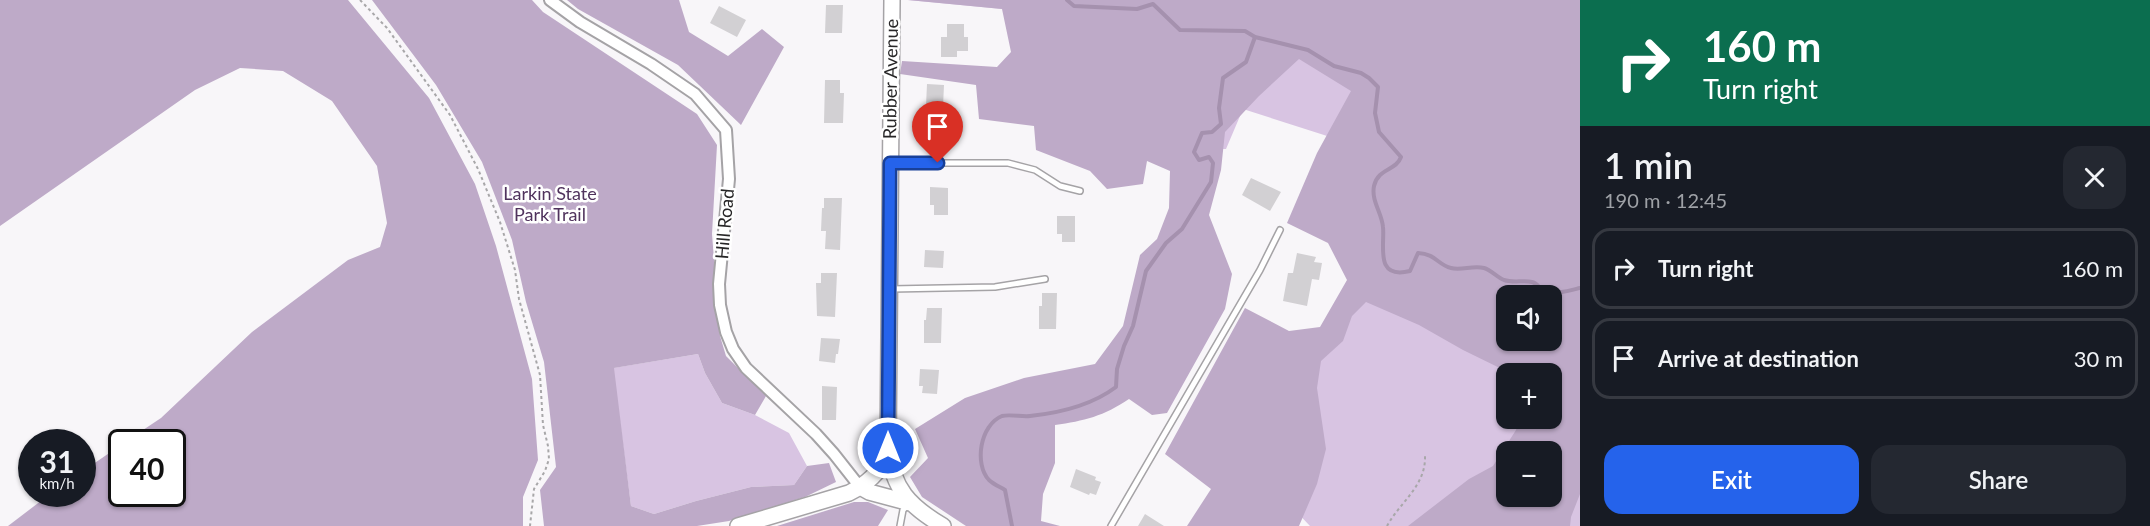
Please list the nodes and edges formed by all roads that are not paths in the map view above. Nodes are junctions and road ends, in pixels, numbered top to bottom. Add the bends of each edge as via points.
1 (550, 0) edge
2 (892, 0) edge
3 (890, 163) junction
4 (1080, 191) dead end
5 (1280, 230) dead end
6 (1046, 279) dead end
7 (889, 290) junction
8 (889, 454) junction
9 (860, 487) junction
10 (910, 503) junction
11 (738, 526) edge
12 (900, 526) edge
13 (943, 526) edge
14 (1111, 526) edge

1 - 9 street, Hill Road via 695,94 726,130 729,179 719,284 726,332 746,368 816,434
2 - 3 street, Rubber Avenue
3 - 4 lane via 1008,164 1035,170 1060,186
3 - 7 street, Rubber Avenue
5 - 14 lane
6 - 7 lane via 995,288
7 - 8 street, Rubber Avenue
8 - 9 street via 878,473
8 - 10 street, Rubber Avenue via 896,482
9 - 10 street
9 - 11 street via 836,498
10 - 12 lane via 903,510
10 - 13 street

